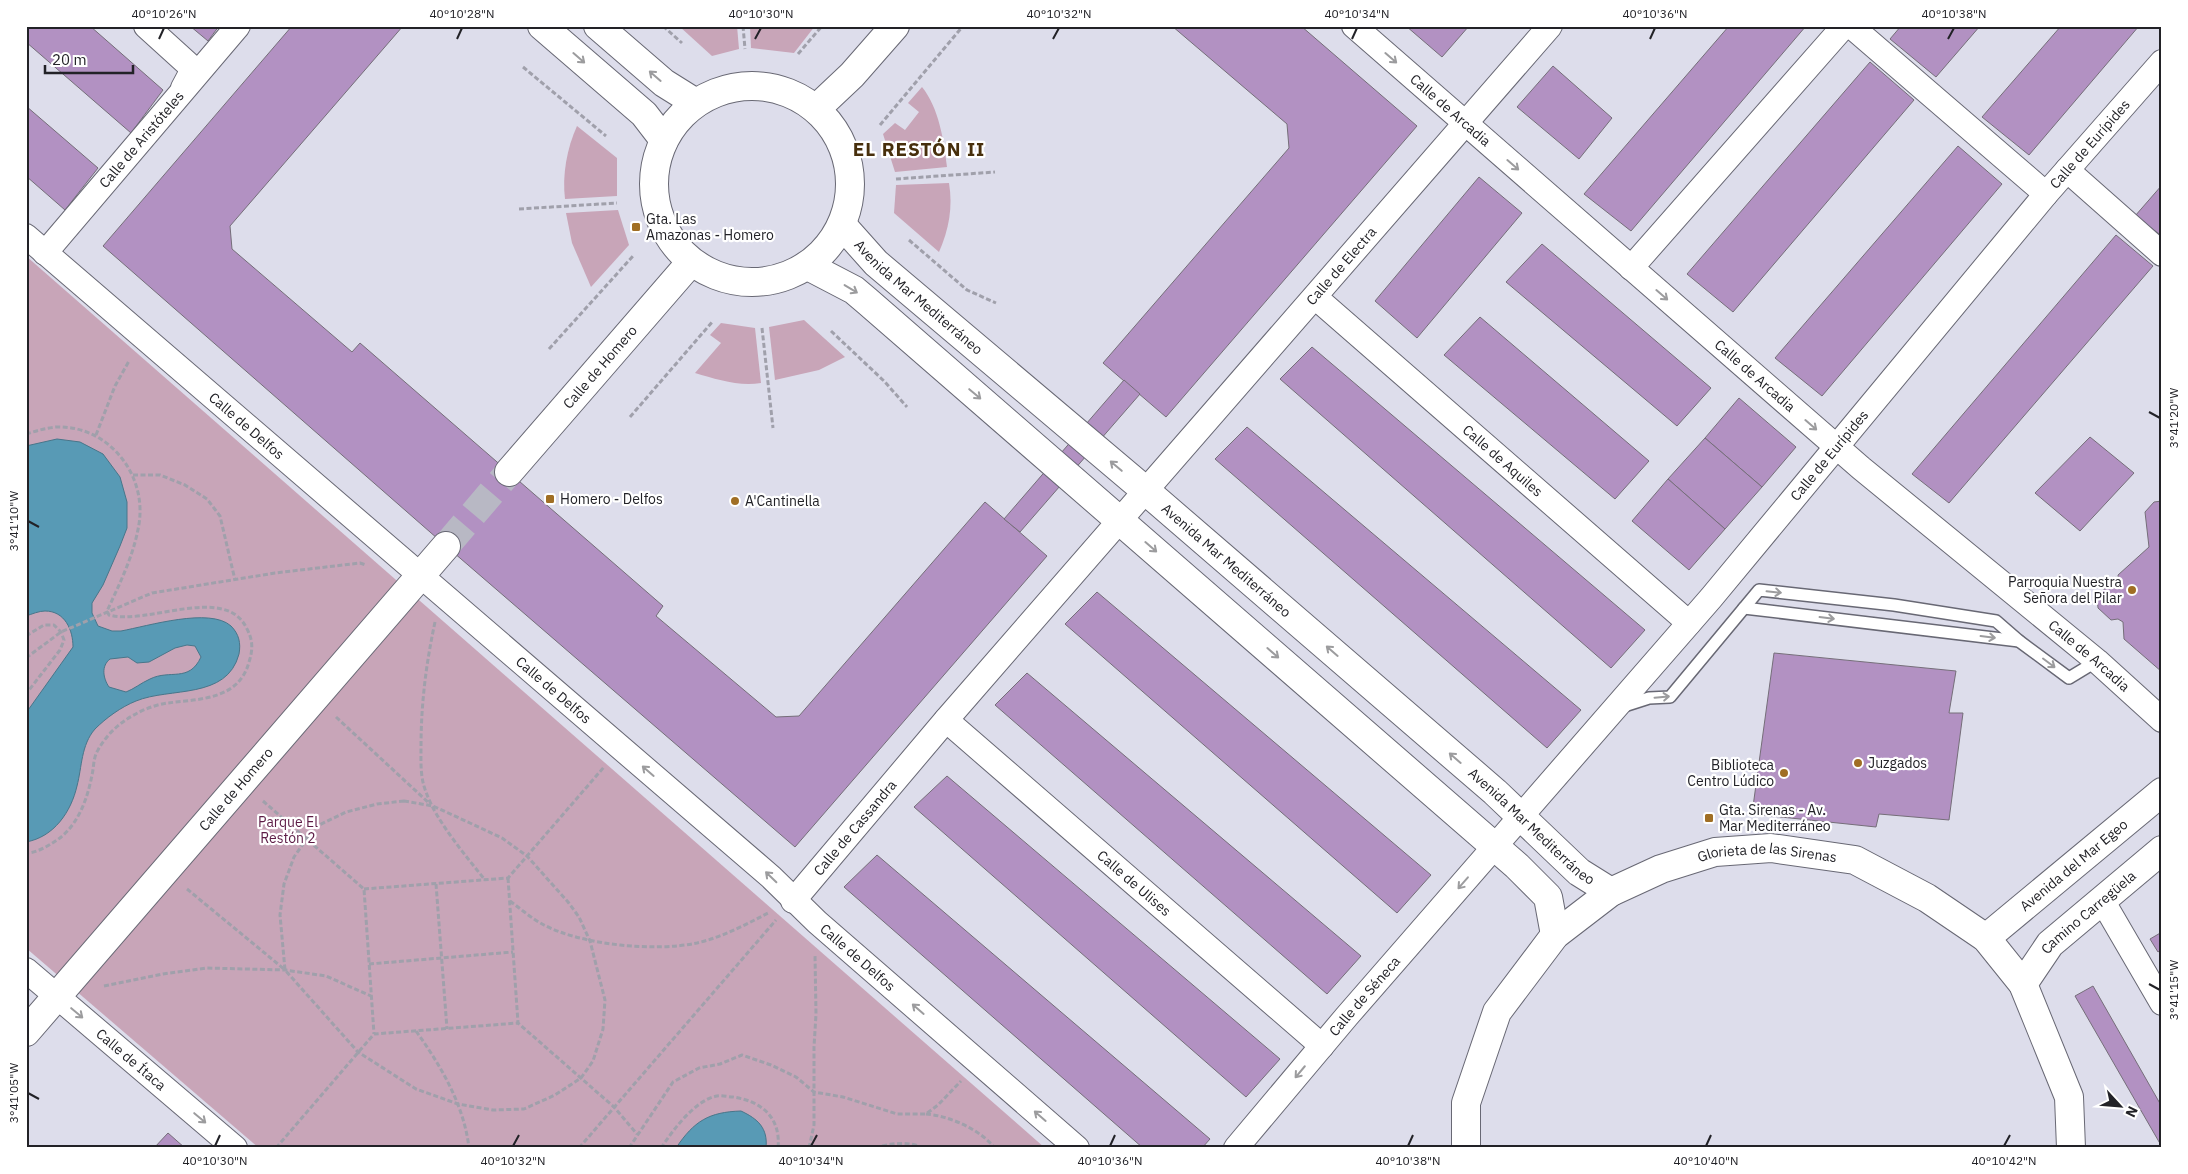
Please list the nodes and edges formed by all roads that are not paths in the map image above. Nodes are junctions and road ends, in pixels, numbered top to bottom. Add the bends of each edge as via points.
1 (146, 26) edge
2 (238, 26) edge
3 (542, 26) edge
4 (598, 26) edge
5 (895, 26) edge
6 (1354, 26) edge
7 (1550, 26) edge
8 (1844, 26) edge
9 (1851, 26) edge
10 (2162, 62) edge
11 (183, 88) junction
12 (696, 103) junction
13 (817, 108) junction
14 (1466, 124) junction
15 (664, 140) junction
16 (2067, 170) junction
17 (2046, 194) junction
18 (843, 226) junction
19 (26, 236) edge
20 (45, 253) junction
21 (2162, 254) edge
22 (691, 262) junction
23 (808, 266) junction
24 (1631, 268) junction
25 (1315, 297) junction
26 (1837, 447) junction
27 (509, 472) tunnel mouth
28 (1133, 506) junction
29 (446, 546) tunnel mouth
30 (420, 576) junction
31 (1744, 608) junction
32 (1689, 624) junction
33 (2019, 641) junction
34 (2097, 661) junction
35 (1615, 709) junction
36 (946, 720) junction
37 (2162, 720) edge
38 (2162, 792) edge
39 (1521, 816) junction
40 (1495, 846) junction
41 (2162, 850) edge
42 (1611, 892) junction
43 (2102, 900) junction
44 (793, 901) junction
45 (1555, 936) junction
46 (1986, 938) junction
47 (26, 970) edge
48 (2023, 984) junction
49 (57, 996) junction
50 (2162, 1003) edge
51 (26, 1032) edge
52 (1322, 1046) junction
53 (235, 1148) edge
54 (1077, 1148) edge
55 (1236, 1148) edge
56 (1466, 1148) edge
57 (2072, 1148) edge

1 - 11 street via 189,65 191,73
2 - 11 street, Calle de Aristóteles
3 -> 15 street via 644,114
12 -> 4 street via 664,83
5 - 13 street via 852,75
6 -> 14 street, Calle de Arcadia
7 - 14 street, Calle de Electra
8 - 24 street
9 - 17 street
10 - 16 street, Calle de Eurípides
11 - 20 street, Calle de Aristóteles
12 - 13 street via 736,86 779,88
12 - 15 street
13 - 18 street via 843,142 845,150 852,184
14 -> 24 street, Calle de Arcadia
14 - 25 street, Calle de Electra
15 - 22 street via 656,166 654,192 660,219 672,242
16 - 17 street, Calle de Eurípides
16 - 21 street
17 - 26 street, Calle de Eurípides
18 - 23 street via 828,248
28 -> 18 street, Avenida Mar Mediterráneo via 876,264
19 - 20 street, Calle de Delfos
20 - 30 street, Calle de Delfos
22 - 23 street via 718,277 749,283 780,279
22 - 27 street, Calle de Homero
23 -> 28 street, Avenida Mar Mediterráneo via 854,290
24 -> 26 street, Calle de Arcadia
25 - 28 street, Calle de Electra
25 - 32 street, Calle de Aquiles
26 - 32 street, Calle de Eurípides
26 - 34 street, Calle de Arcadia
28 - 36 street, Calle de Cassandra
39 -> 28 street, Avenida Mar Mediterráneo
28 -> 40 street, Avenida Mar Mediterráneo
29 - 30 street, Calle de Homero
44 -> 30 street, Calle de Delfos via 770,877
30 - 49 street, Calle de Homero
31 -> 33 lane
31 -> 33 lane via 1759,590 1894,605 1996,621
35 -> 31 lane via 1650,698 1670,697
32 - 35 street, Calle de Eurípides
33 -> 34 lane via 2069,678
34 - 37 street, Calle de Arcadia
35 - 39 street, Calle de Eurípides
36 - 44 street, Calle de Cassandra
36 - 52 street, Calle de Ulises
38 - 46 street, Avenida del Mar Egeo
39 - 40 street, Calle de Eurípides
39 - 42 street, Avenida Mar Mediterráneo via 1579,872
40 - 45 street, Avenida Mar Mediterráneo via 1548,897
40 -> 52 street, Calle de Séneca
41 - 43 street, Camino Carregüela
42 - 45 street, Glorieta de las Sirenas
42 - 46 street, Glorieta de las Sirenas via 1661,869 1715,852 1771,848 1854,860 1927,898
43 - 48 street, Camino Carregüela via 2050,944
43 - 50 street
54 -> 44 street, Calle de Delfos
45 - 56 street, Glorieta de las Sirenas via 1497,1012 1466,1103
46 - 48 street, Glorieta de las Sirenas
47 - 49 street, Calle de Ítaca
48 - 57 street, Glorieta de las Sirenas via 2069,1097
49 - 51 street, Calle de Homero
49 -> 53 street, Calle de Ítaca
52 -> 55 street, Calle de Séneca

